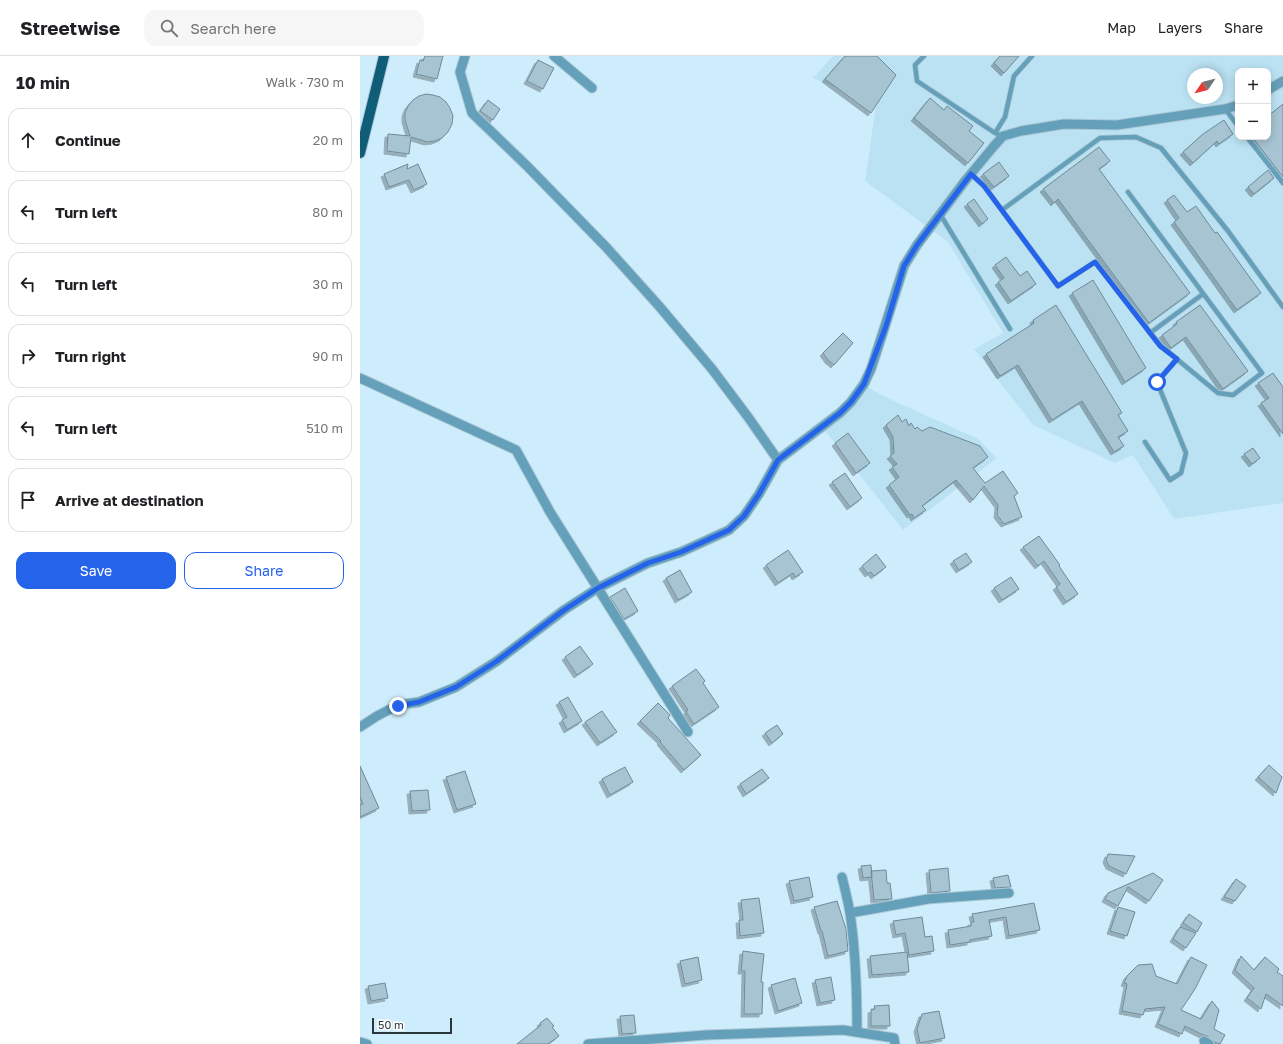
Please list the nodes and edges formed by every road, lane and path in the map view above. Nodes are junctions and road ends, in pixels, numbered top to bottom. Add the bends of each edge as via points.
1 (384, 56) edge
2 (465, 56) edge
3 (554, 56) edge
4 (924, 56) edge
5 (1032, 56) edge
6 (1283, 81) edge
7 (592, 88) dead end
8 (1271, 88) edge
9 (1235, 106) edge
10 (1225, 109) junction
11 (1235, 122) edge
12 (999, 135) junction
13 (1249, 140) edge
14 (360, 154) edge
15 (971, 174) junction
16 (1283, 183) edge
17 (1128, 192) dead end
18 (1002, 210) junction
19 (940, 214) junction
20 (1203, 294) junction
21 (1283, 307) edge
22 (1010, 329) dead end
23 (1150, 333) junction
24 (1177, 359) junction
25 (360, 378) edge
26 (1145, 442) dead end
27 (778, 460) junction
28 (598, 588) junction
29 (360, 728) edge
30 (688, 732) dead end
31 (842, 877) dead end
32 (1008, 893) dead end
33 (850, 913) junction
34 (857, 1032) junction
35 (360, 1042) edge
36 (367, 1044) edge
37 (588, 1044) edge
38 (895, 1044) edge

1 - 14 main road
2 - 27 street via 460,72 472,113 606,247 660,306 712,369
3 - 7 street
4 - 12 lane via 915,65 917,81
5 - 12 lane via 1014,76
6 - 8 street
9 - 10 street
10 - 11 lane
10 - 12 street via 1117,125 1064,124
12 - 15 street via 994,146
13 - 16 lane
15 - 18 lane via 984,186
15 - 19 street
17 - 20 lane
18 - 21 lane via 1100,138 1136,137 1161,148 1228,231
18 - 23 lane via 1058,286 1095,262
19 - 22 lane
19 - 27 street via 904,266 886,326 864,384 840,413
20 - 23 lane
20 - 24 lane via 1262,372 1233,394 1218,394
23 - 24 lane via 1160,346
24 - 26 lane via 1157,382 1186,454 1181,473 1170,480
25 - 28 street via 516,450 550,512
27 - 28 street via 744,516 729,530 681,552 648,563
28 - 29 street via 564,610 497,661 456,687 419,702 398,706
28 - 30 street
31 - 33 street
32 - 33 street via 928,899
33 - 34 street
34 - 37 street via 843,1030 706,1035
34 - 38 street via 894,1038
35 - 36 street

